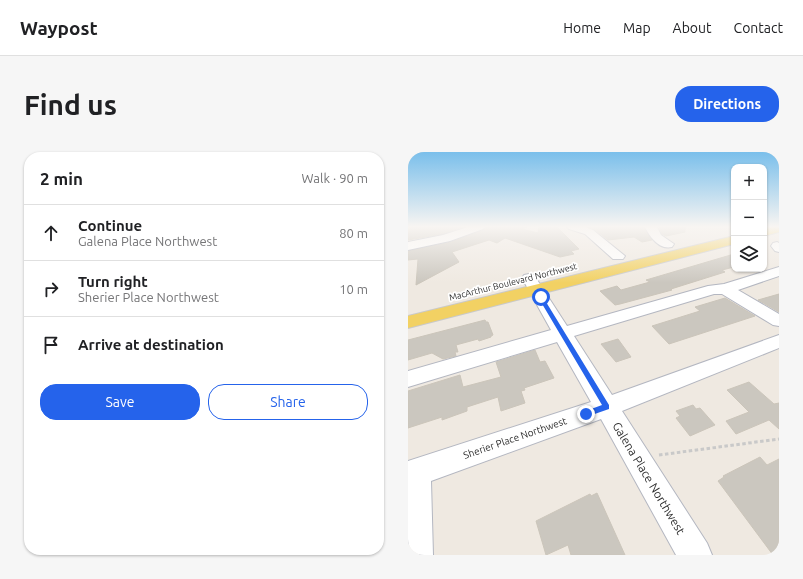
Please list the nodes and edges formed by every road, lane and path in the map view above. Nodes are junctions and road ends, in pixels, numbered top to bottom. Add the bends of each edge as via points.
1 (606, 246) edge
2 (660, 246) edge
3 (707, 246) edge
4 (618, 256) junction
5 (779, 271) edge
6 (532, 284) junction
7 (725, 289) junction
8 (408, 308) edge
9 (779, 321) edge
10 (408, 322) edge
11 (563, 333) junction
12 (779, 341) edge
13 (408, 379) edge
14 (607, 407) junction
15 (779, 439) edge
16 (655, 456) dead end
17 (412, 473) edge
18 (416, 555) edge
19 (695, 555) edge

1 - 4 street
2 - 4 main road, MacArthur Boulevard Northwest
3 - 6 main road, MacArthur Boulevard Northwest
4 - 6 main road, MacArthur Boulevard Northwest
5 - 7 street
6 - 8 main road, MacArthur Boulevard Northwest
6 - 10 main road, MacArthur Boulevard Northwest
6 - 11 street, Galena Place Northwest
7 - 9 street
7 - 11 street via 713,289
11 - 13 street
11 - 14 street, Galena Place Northwest
12 - 14 street, Sherier Place Northwest
14 - 17 street, Sherier Place Northwest
14 - 19 street, Galena Place Northwest
15 - 16 path
17 - 18 street

